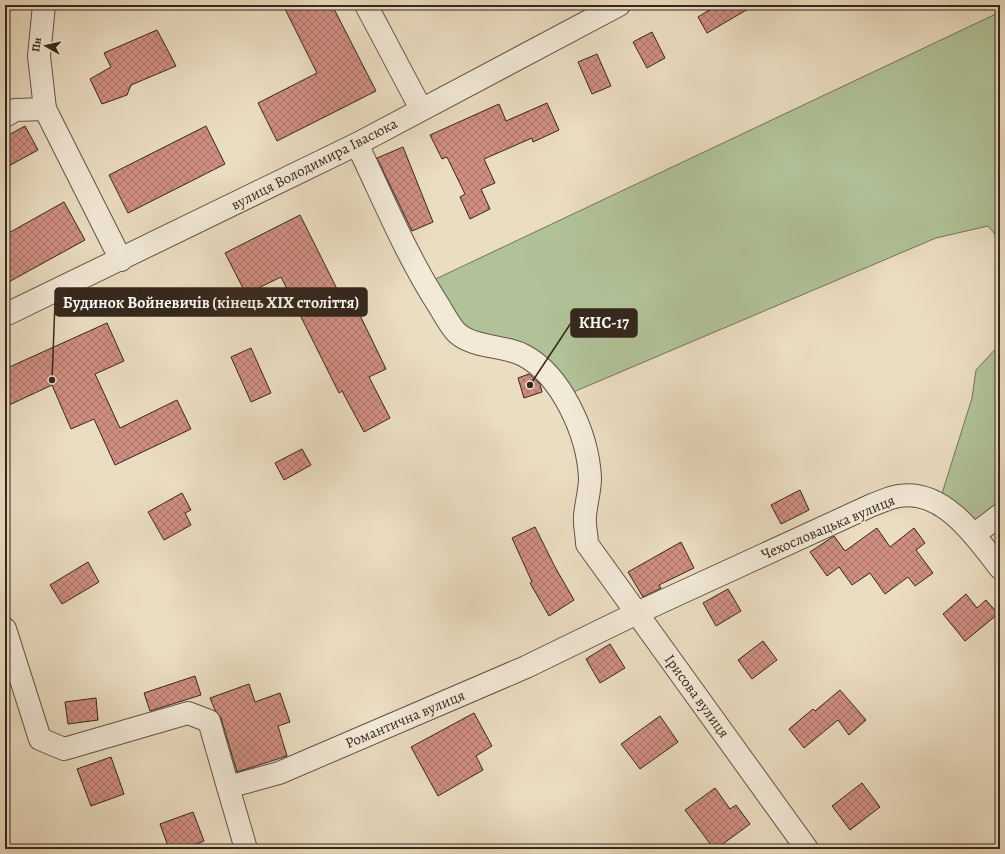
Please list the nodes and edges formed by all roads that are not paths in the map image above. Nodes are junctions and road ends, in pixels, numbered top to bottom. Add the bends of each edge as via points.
1 (44, 5) edge
2 (366, 5) edge
3 (619, 5) edge
4 (45, 109) junction
5 (421, 109) junction
6 (5, 116) edge
7 (357, 144) junction
8 (121, 260) junction
9 (5, 315) edge
10 (1000, 515) edge
11 (975, 534) junction
12 (1000, 568) edge
13 (637, 613) junction
14 (5, 629) edge
15 (228, 787) junction
16 (246, 849) edge
17 (807, 849) edge

1 - 4 street via 39,56
2 - 5 street
3 - 5 street, вулиця Володимира Івасюка
4 - 6 street via 15,110
4 - 8 street
5 - 7 street, вулиця Володимира Івасюка
7 - 8 street, вулиця Володимира Івасюка
7 - 13 street, Ірисова вулиця via 425,284 456,332 465,339 522,355 544,371 564,396 578,424 590,476 585,517 588,544
8 - 9 street, вулиця Володимира Івасюка
10 - 11 street
11 - 12 street, Чехословацька вулиця
11 - 13 street, Чехословацька вулиця via 939,503 918,495 899,496 872,505
13 - 15 street, Романтична вулиця via 526,667 286,770
13 - 17 street, Ірисова вулиця
14 - 15 street via 40,739 64,749 188,713 208,721
15 - 16 street

